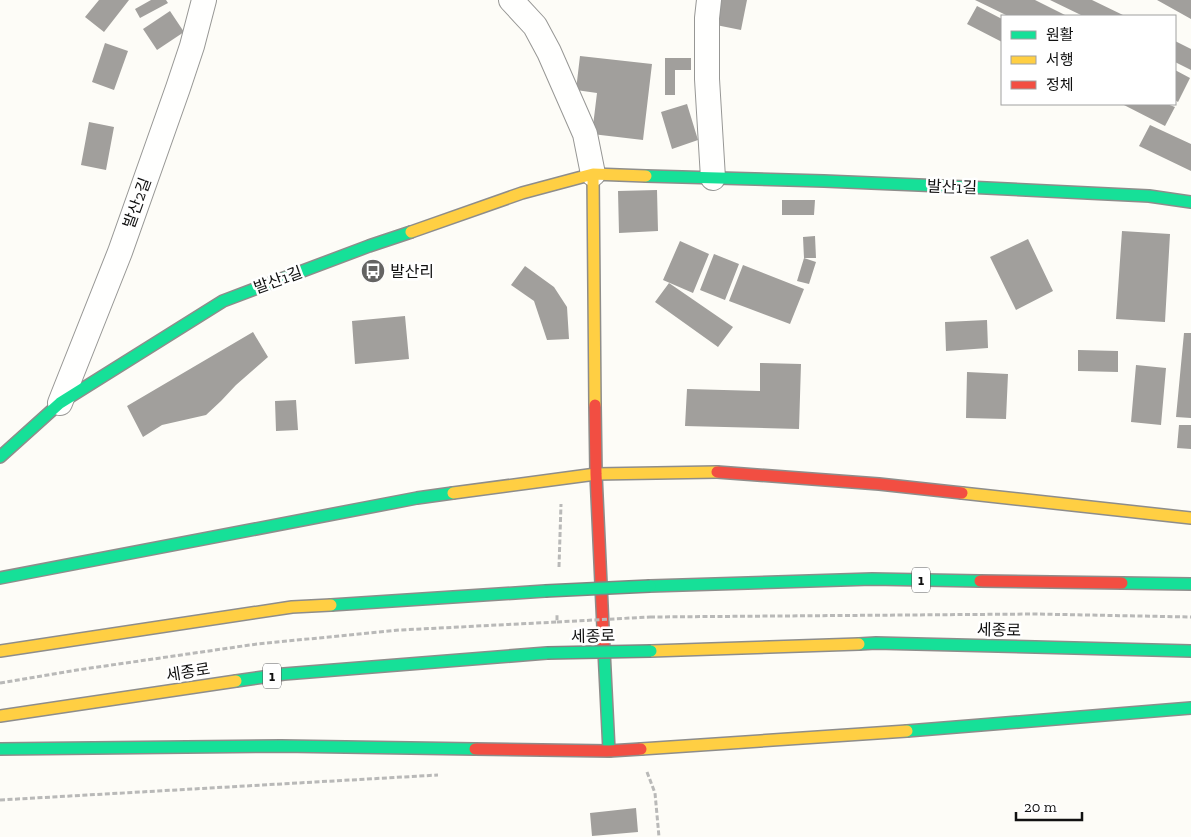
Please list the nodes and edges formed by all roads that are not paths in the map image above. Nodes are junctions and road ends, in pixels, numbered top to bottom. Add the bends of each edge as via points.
1 (204, 0) edge
2 (511, 0) edge
3 (709, 0) edge
4 (592, 174) junction
5 (713, 178) junction
6 (1191, 202) edge
7 (60, 403) junction
8 (0, 457) edge
9 (596, 474) junction
10 (1191, 518) edge
11 (0, 578) edge
12 (1191, 584) edge
13 (0, 651) edge
14 (1188, 651) edge
15 (1185, 708) edge
16 (0, 716) edge
17 (0, 749) edge
18 (609, 751) junction

1 - 7 street, 발산2길 via 192,46 120,252
2 - 4 street via 535,26 549,52 585,134
3 - 5 street via 707,79
4 - 5 main road, 발산1길
4 - 7 main road, 발산1길 via 522,193 222,301
4 - 9 main road
5 - 6 main road, 발산1길 via 1120,194
7 - 8 main road, 발산1길
9 - 10 main road via 736,473 879,484
9 - 11 main road via 417,498
9 - 18 main road
12 - 13 main road, 1, bridge via 872,579 546,591 292,607
14 - 16 main road, 세종로 / 1, bridge via 876,643 547,653 284,674
15 - 18 main road
17 - 18 main road via 281,746

